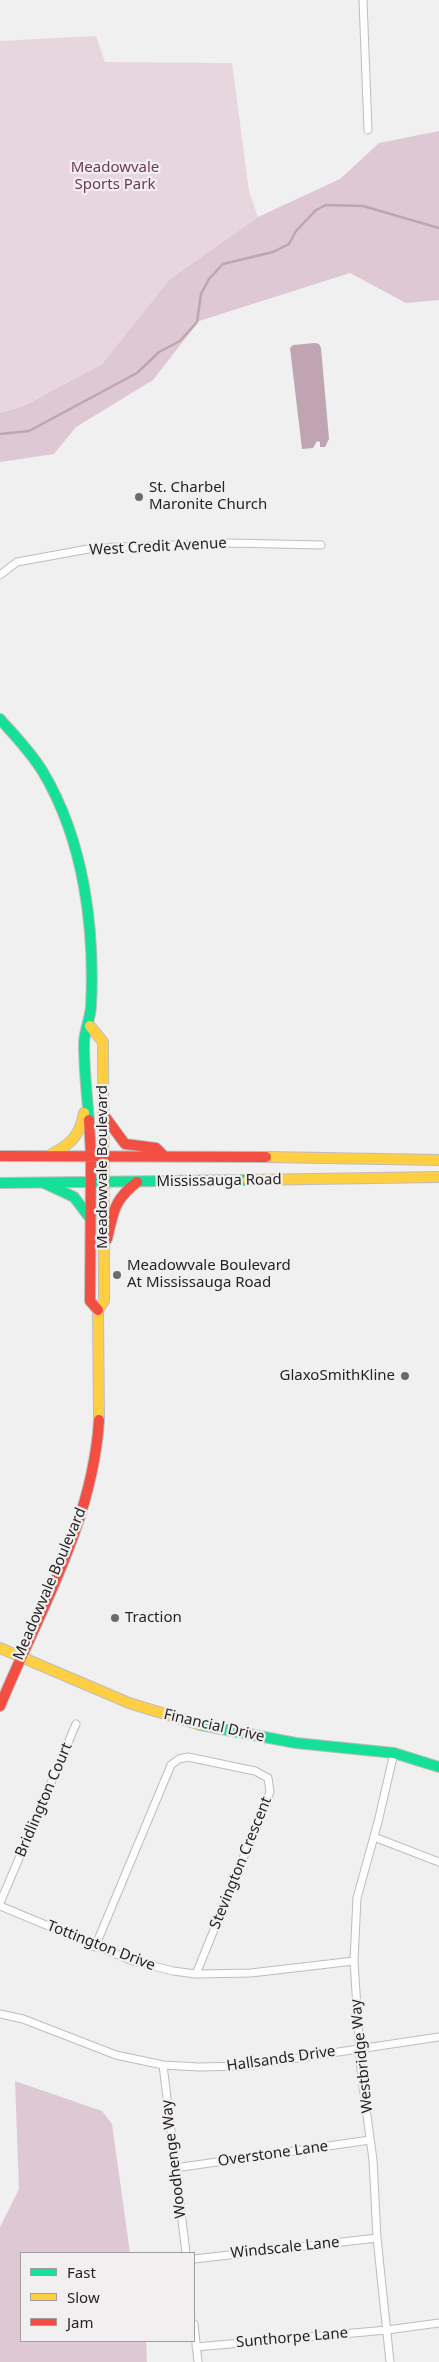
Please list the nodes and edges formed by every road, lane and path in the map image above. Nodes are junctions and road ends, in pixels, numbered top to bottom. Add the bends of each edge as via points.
1 (363, 0) edge
2 (368, 130) dead end
3 (321, 545) dead end
4 (0, 575) edge
5 (0, 719) edge
6 (90, 1026) junction
7 (88, 1103) junction
8 (103, 1113) junction
9 (103, 1155) junction
10 (0, 1156) edge
11 (48, 1156) junction
12 (91, 1156) junction
13 (164, 1156) junction
14 (439, 1160) edge
15 (439, 1177) edge
16 (90, 1182) junction
17 (102, 1182) junction
18 (137, 1182) junction
19 (0, 1183) edge
20 (44, 1183) junction
21 (90, 1219) junction
22 (104, 1244) junction
23 (98, 1310) junction
24 (0, 1648) edge
25 (20, 1656) junction
26 (0, 1706) edge
27 (76, 1724) dead end
28 (394, 1754) junction
29 (439, 1767) edge
30 (374, 1837) junction
31 (439, 1862) edge
32 (0, 1904) edge
33 (95, 1946) junction
34 (354, 1961) junction
35 (196, 1974) junction
36 (0, 2014) edge
37 (439, 2037) edge
38 (360, 2048) junction
39 (163, 2065) junction
40 (370, 2140) junction
41 (176, 2168) junction
42 (376, 2238) junction
43 (186, 2252) edge
44 (195, 2259) edge
45 (439, 2323) edge
46 (387, 2330) junction
47 (195, 2336) edge
48 (196, 2347) junction
49 (198, 2362) edge
50 (390, 2362) edge

1 - 2 street
3 - 4 street, West Credit Avenue via 229,543 94,548 17,562
5 - 6 main road, Meadowvale Boulevard via 46,777 64,815 78,858 88,900 92,961
6 - 7 main road, Meadowvale Boulevard via 84,1042
6 - 8 main road, Meadowvale Boulevard via 103,1042
7 - 11 main road via 77,1137 66,1148
7 - 12 main road, Meadowvale Boulevard
8 - 9 main road, Meadowvale Boulevard
8 - 13 main road via 123,1142 156,1148
9 - 12 main road, Mississauga Road
9 - 13 main road, Mississauga Road
9 - 17 main road, Meadowvale Boulevard
10 - 11 main road, Mississauga Road
11 - 12 main road, Mississauga Road
12 - 16 main road, Meadowvale Boulevard
13 - 14 main road, Mississauga Road
15 - 18 main road, Mississauga Road
16 - 17 main road, Mississauga Road
16 - 20 main road, Mississauga Road
16 - 21 main road, Meadowvale Boulevard
17 - 18 main road, Mississauga Road
17 - 22 main road, Meadowvale Boulevard
18 - 22 main road via 117,1200 110,1235
19 - 20 main road, Mississauga Road
20 - 21 main road via 74,1197
21 - 23 main road, Meadowvale Boulevard via 90,1301
22 - 23 main road, Meadowvale Boulevard via 104,1301
23 - 25 main road, Meadowvale Boulevard via 97,1447 82,1508
24 - 25 main road, Financial Drive
25 - 26 main road, Meadowvale Boulevard
25 - 28 main road, Financial Drive via 129,1704 208,1727 296,1743
27 - 32 street, Bridlington Court
28 - 29 main road, Financial Drive
28 - 30 street, Westbridge Way
30 - 31 street
30 - 34 street, Westbridge Way via 357,1898
32 - 33 street, Tottington Drive
33 - 35 street, Tottington Drive via 151,1967
33 - 35 street, Stevington Crescent via 171,1765 188,1757 254,1771 268,1778 270,1792
34 - 35 street, Tottington Drive via 251,1973
34 - 38 street, Westbridge Way
36 - 39 street, Hallsands Drive via 23,2019 116,2055
37 - 38 street, Hallsands Drive
38 - 39 street, Hallsands Drive via 246,2066
38 - 40 street, Westbridge Way
39 - 41 street, Woodhenge Way
40 - 41 street, Overstone Lane
40 - 42 street, Westbridge Way
41 - 43 street, Woodhenge Way
42 - 44 street, Windscale Lane
42 - 46 street, Westbridge Way
45 - 46 street, Sunthorpe Lane
46 - 48 street, Sunthorpe Lane
46 - 50 street, Westbridge Way
47 - 48 street
48 - 49 street

